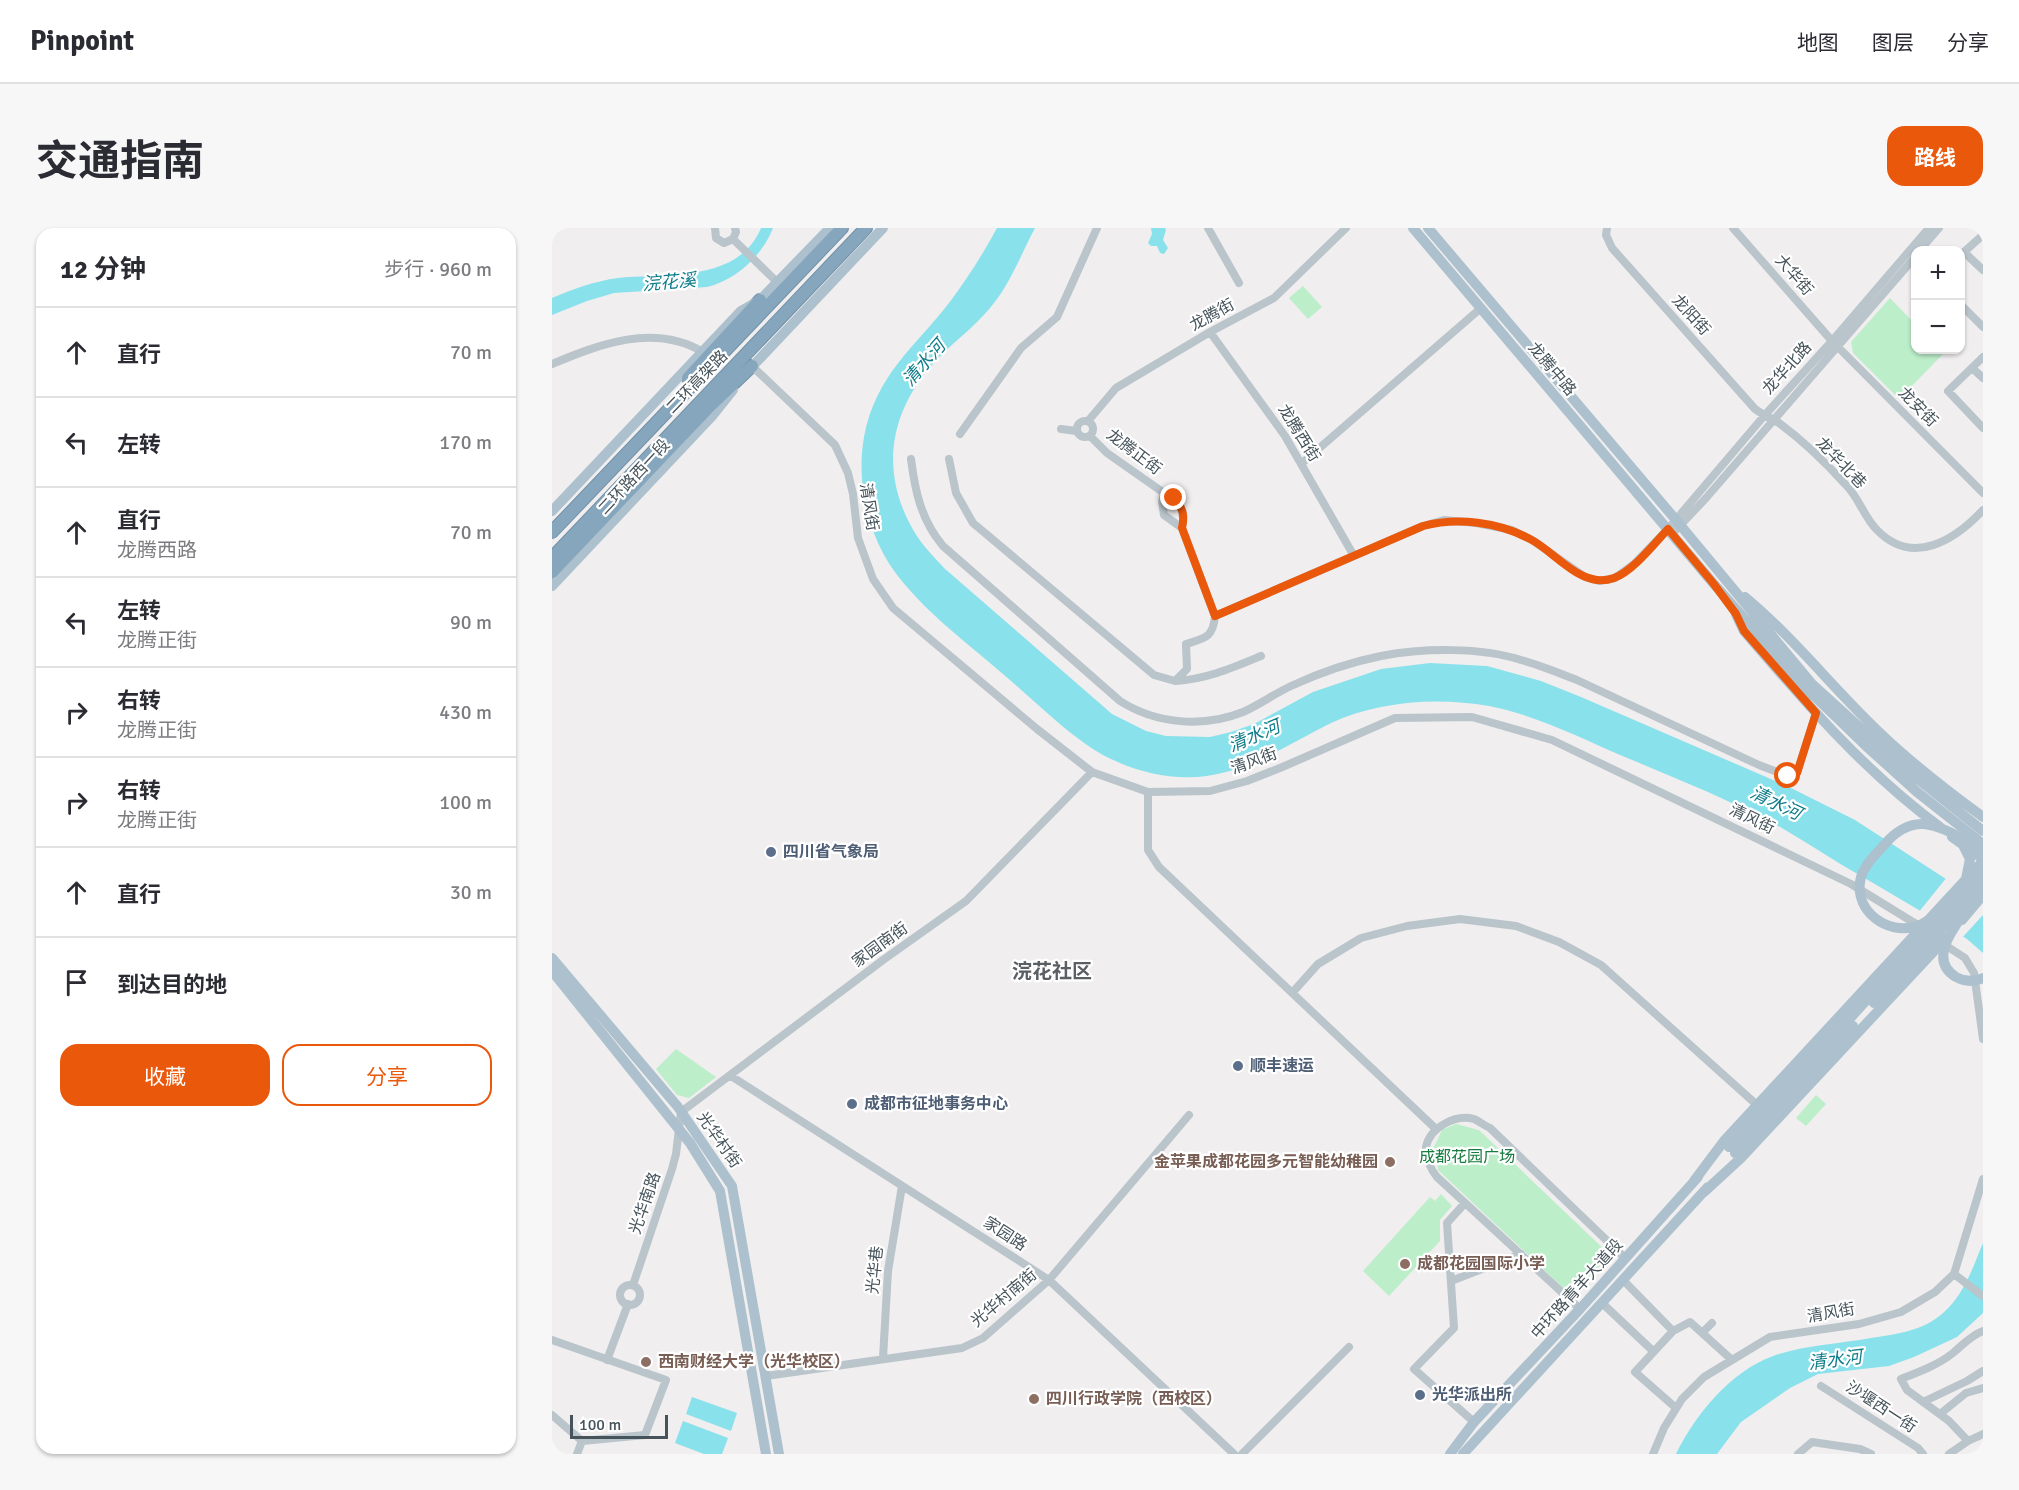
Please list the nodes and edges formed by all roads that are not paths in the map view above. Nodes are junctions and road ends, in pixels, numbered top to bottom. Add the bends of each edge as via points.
1 (715, 228) edge
2 (735, 228) edge
3 (830, 228) edge
4 (842, 228) edge
5 (866, 228) edge
6 (883, 228) edge
7 (1097, 228) edge
8 (1208, 228) edge
9 (1346, 228) edge
10 (1413, 228) edge
11 (1428, 228) edge
12 (1607, 228) edge
13 (1733, 228) edge
14 (1929, 228) edge
15 (1939, 228) edge
16 (1983, 235) edge
17 (734, 239) junction
18 (1923, 246) edge
19 (1911, 262) edge
20 (1983, 270) edge
21 (777, 282) junction
22 (1239, 283) dead end
23 (760, 300) junction
24 (1481, 308) junction
25 (1965, 309) edge
26 (1983, 327) edge
27 (1210, 332) junction
28 (1834, 344) junction
29 (703, 352) junction
30 (1983, 357) edge
31 (552, 364) edge
32 (752, 366) junction
33 (1972, 368) junction
34 (1983, 378) edge
35 (1764, 416) junction
36 (1773, 419) junction
37 (1088, 421) junction
38 (1983, 428) edge
39 (1061, 429) dead end
40 (1077, 431) junction
41 (960, 434) dead end
42 (1090, 436) junction
43 (911, 459) dead end
44 (949, 459) dead end
45 (1301, 464) junction
46 (1164, 493) junction
47 (1983, 493) edge
48 (1983, 510) edge
49 (552, 511) edge
50 (1678, 522) junction
51 (552, 524) edge
52 (1182, 528) junction
53 (1670, 531) junction
54 (552, 532) edge
55 (1354, 556) junction
56 (552, 558) edge
57 (552, 572) edge
58 (1717, 580) junction
59 (552, 586) edge
60 (1215, 616) junction
61 (1261, 656) dead end
62 (1187, 669) junction
63 (1197, 680) junction
64 (1175, 681) junction
65 (1810, 687) junction
66 (1816, 713) junction
67 (1092, 772) junction
68 (1148, 792) junction
69 (1980, 814) edge
70 (1983, 831) edge
71 (1983, 844) edge
72 (1963, 845) junction
73 (1983, 849) edge
74 (1983, 860) edge
75 (1983, 872) edge
76 (1965, 880) junction
77 (1983, 885) edge
78 (1982, 896) edge
79 (1925, 923) junction
80 (1945, 939) junction
81 (552, 958) edge
82 (552, 971) edge
83 (1983, 978) edge
84 (1292, 993) junction
85 (1983, 1039) edge
86 (731, 1076) junction
87 (1757, 1105) junction
88 (681, 1112) junction
89 (1189, 1115) dead end
90 (678, 1129) junction
91 (1436, 1129) junction
92 (1732, 1150) junction
93 (1983, 1179) edge
94 (1694, 1181) junction
95 (902, 1186) junction
96 (1704, 1192) junction
97 (1465, 1203) junction
98 (1521, 1254) junction
99 (1625, 1258) junction
100 (1954, 1274) junction
101 (1049, 1280) junction
102 (1623, 1280) junction
103 (1451, 1281) junction
104 (633, 1285) junction
105 (1983, 1296) edge
106 (1602, 1303) junction
107 (628, 1304) junction
108 (1580, 1309) junction
109 (1712, 1323) dead end
110 (1673, 1331) junction
111 (1983, 1331) edge
112 (1702, 1332) junction
113 (552, 1340) edge
114 (1349, 1347) dead end
115 (1653, 1351) junction
116 (883, 1358) junction
117 (607, 1360) junction
118 (1732, 1360) junction
119 (1983, 1371) edge
120 (766, 1376) junction
121 (1821, 1386) dead end
122 (1983, 1388) edge
123 (1923, 1402) junction
124 (1676, 1408) junction
125 (552, 1414) edge
126 (1940, 1414) junction
127 (1474, 1422) junction
128 (1983, 1434) edge
129 (582, 1441) junction
130 (1968, 1441) junction
131 (1819, 1443) junction
132 (578, 1454) edge
133 (766, 1454) edge
134 (779, 1454) edge
135 (1234, 1454) edge
136 (1242, 1454) edge
137 (1450, 1454) edge
138 (1463, 1454) edge
139 (1653, 1454) edge
140 (1798, 1454) edge
141 (1824, 1454) edge
142 (1871, 1454) edge
143 (1923, 1454) edge
144 (1949, 1454) edge

1 - 17 street via 718,240 724,243
2 - 17 street
3 - 21 main road
4 - 54 highway, 二环高架路
5 - 56 highway, 二环高架路
6 - 32 main road, 二环路西一段
7 - 41 street via 1057,317 1021,348
8 - 22 street
9 - 27 street, 龙腾街 via 1274,298
10 - 24 main road, 龙腾中路
11 - 50 main road, 龙腾中路
12 - 35 street, 龙阳街 via 1612,248
13 - 28 street, 大华街
14 - 28 street, 龙华北路
15 - 18 street
16 - 20 street via 1964,252
17 - 21 street
19 - 28 street, 龙华北路
21 - 23 main road
23 - 29 main road via 741,311
23 - 51 highway
24 - 45 street
24 - 53 main road, 龙腾中路
25 - 26 street
27 - 37 street, 龙腾街 via 1116,388
27 - 45 street, 龙腾西街
28 - 35 street, 龙华北路
28 - 36 street, 龙华北路
28 - 47 street, 龙安街
29 - 31 street via 688,343 651,337 622,339
29 - 49 main road
30 - 33 street
32 - 57 highway
32 - 59 main road, 二环路西一段 via 713,415
32 - 67 street, 清风街 via 835,445 848,473 858,538 873,579 893,608
33 - 34 street
33 - 38 street via 1948,391
35 - 36 street, 龙华北巷
35 - 50 street, 龙华北路
36 - 48 street, 龙华北巷 via 1846,485 1878,531 1896,544 1936,545 1962,531
36 - 50 street, 龙华北路
37 - 40 street via 1080,423
37 - 42 street via 1094,429
39 - 40 street
40 - 42 street via 1083,437
42 - 46 street, 龙腾正街 via 1107,453
43 - 66 street via 920,506 942,546 1120,700 1142,713 1179,721 1218,719 1245,711 1324,673 1382,656 1490,653 1521,659 1577,680 1788,776 1797,773
44 - 64 street via 956,494 973,523 1145,669
45 - 55 street, 龙腾西街
46 - 52 street, 龙腾正街 via 1164,515
46 - 52 street via 1181,506 1185,517
50 - 53 street, 龙华北路
50 - 58 main road, 龙腾中路
52 - 60 street, 龙腾正街
53 - 55 street via 1615,578 1599,581 1585,577 1512,530 1476,523 1444,520
53 - 58 main road, 龙腾中路
55 - 60 street
58 - 65 main road
58 - 66 main road via 1744,631
58 - 69 main road via 1766,615 1878,731
60 - 62 street via 1213,631 1186,644
61 - 63 street
62 - 63 street
62 - 64 street
63 - 64 street
65 - 70 main road
65 - 71 main road via 1866,746
66 - 72 main road via 1884,782
67 - 68 street, 清风街
67 - 86 street, 家园南街 via 966,901
68 - 79 street, 清风街 via 1210,791 1247,781 1395,718 1472,717 1552,740
68 - 84 street via 1148,850 1152,859
72 - 74 main road
72 - 76 main road via 1970,860
73 - 75 main road, bridge via 1928,825 1904,828 1869,863 1860,889 1865,907 1878,921 1893,928 1916,927 1930,920
74 - 76 main road
75 - 92 main road, bridge
76 - 79 main road, bridge
77 - 83 main road, bridge via 1948,936 1943,950 1951,973 1964,981
77 - 92 main road, bridge
78 - 80 main road, bridge
79 - 87 main road
80 - 85 street via 1965,958 1974,974
80 - 96 main road via 1741,1158
81 - 88 main road, 光华村街
82 - 90 main road, 光华村街
84 - 87 street via 1318,964 1361,938 1407,926 1460,919 1516,926 1559,942 1601,965
84 - 91 street
86 - 88 street, 家园南街
86 - 95 street, 家园路
87 - 94 main road
88 - 90 street
88 - 120 main road, 光华村街 via 732,1186
89 - 101 street, 光华村南街
90 - 104 street, 光华南路 via 672,1169
90 - 133 main road, 光华村街 via 720,1191
91 - 97 street via 1426,1147 1431,1169
91 - 99 street via 1451,1120 1473,1119 1490,1128
92 - 94 main road, 中环路青羊大道段
92 - 96 main road, 中环路青羊大道段
93 - 100 street
94 - 99 main road, 中环路青羊大道段
95 - 101 street, 家园路
95 - 116 street, 光华巷 via 888,1271
96 - 102 main road, 中环路青羊大道段
97 - 98 street
97 - 103 street via 1448,1223
98 - 103 street
98 - 108 street
99 - 108 main road, 中环路青羊大道段
100 - 105 street
100 - 118 street, 清风街 via 1935,1292 1901,1312 1859,1324 1770,1337
101 - 116 street, 光华村南街 via 983,1338 962,1348
101 - 135 street, 家园路
102 - 106 main road, 中环路青羊大道段
102 - 110 street
103 - 127 street via 1454,1328 1414,1369
104 - 107 street via 638,1289 639,1299
104 - 107 street via 621,1292 622,1301
106 - 115 street
106 - 138 main road, 中环路青羊大道段
107 - 117 street
108 - 127 main road, 中环路青羊大道段
109 - 112 street
110 - 112 street via 1690,1322
110 - 115 street
111 - 123 street via 1931,1367 1901,1379 1907,1390
112 - 118 street
113 - 117 street
114 - 136 street
115 - 124 street via 1635,1371
116 - 120 street, 光华村南街
117 - 129 street via 666,1380 645,1435
118 - 124 street, 清风街 via 1704,1377
119 - 123 street
120 - 134 main road, 光华村街
121 - 143 street, 沙堰西一街
122 - 126 street via 1966,1393
123 - 126 street
124 - 139 street, 清风街
125 - 129 street
126 - 130 street
127 - 137 main road, 中环路青羊大道段
128 - 130 street
129 - 132 street
130 - 144 street
131 - 140 street via 1812,1442
131 - 141 street
131 - 142 street

